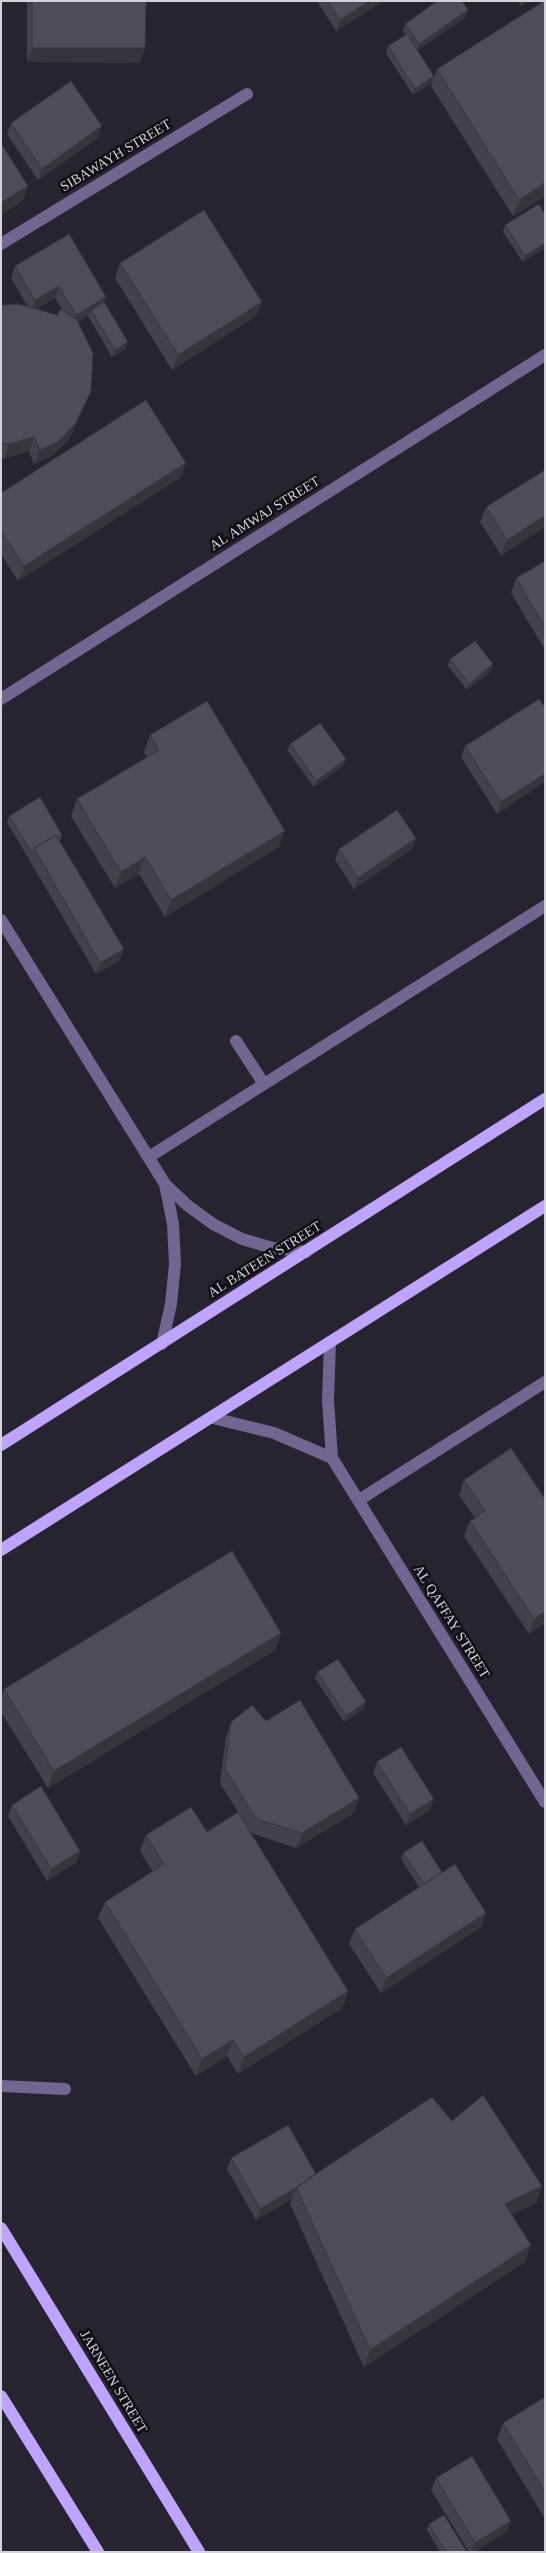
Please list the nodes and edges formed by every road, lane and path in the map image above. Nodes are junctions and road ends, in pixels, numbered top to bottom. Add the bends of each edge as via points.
1 (247, 94) dead end
2 (1, 244) edge
3 (545, 355) edge
4 (1, 699) edge
5 (545, 906) edge
6 (1, 920) edge
7 (236, 1041) dead end
8 (264, 1084) junction
9 (545, 1099) edge
10 (149, 1157) junction
11 (166, 1184) junction
12 (545, 1206) edge
13 (306, 1252) junction
14 (330, 1342) junction
15 (162, 1344) junction
16 (545, 1382) edge
17 (213, 1418) junction
18 (1, 1445) edge
19 (332, 1458) junction
20 (359, 1500) junction
21 (1, 1550) edge
22 (545, 1802) edge
23 (1, 2086) edge
24 (65, 2089) dead end
25 (1, 2228) edge
26 (1, 2396) edge
27 (98, 2552) edge
28 (200, 2552) edge

1 - 2 street, SIBAWAYH STREET
3 - 4 street, AL AMWAJ STREET
5 - 8 street
6 - 10 street
7 - 8 street
8 - 10 street
9 - 13 main road, AL BATEEN STREET
10 - 11 street
11 - 13 street via 213,1224 242,1239 273,1248
11 - 15 street via 174,1224 175,1264
12 - 14 main road
13 - 15 main road, AL BATEEN STREET
14 - 17 main road
14 - 19 street, AL QAFFAY STREET via 328,1400
15 - 18 main road, AL BATEEN STREET
16 - 20 street
17 - 19 street via 274,1433
17 - 21 main road
19 - 20 street, AL QAFFAY STREET
20 - 22 street, AL QAFFAY STREET
23 - 24 street
25 - 28 main road, JARNEEN STREET
26 - 27 main road

